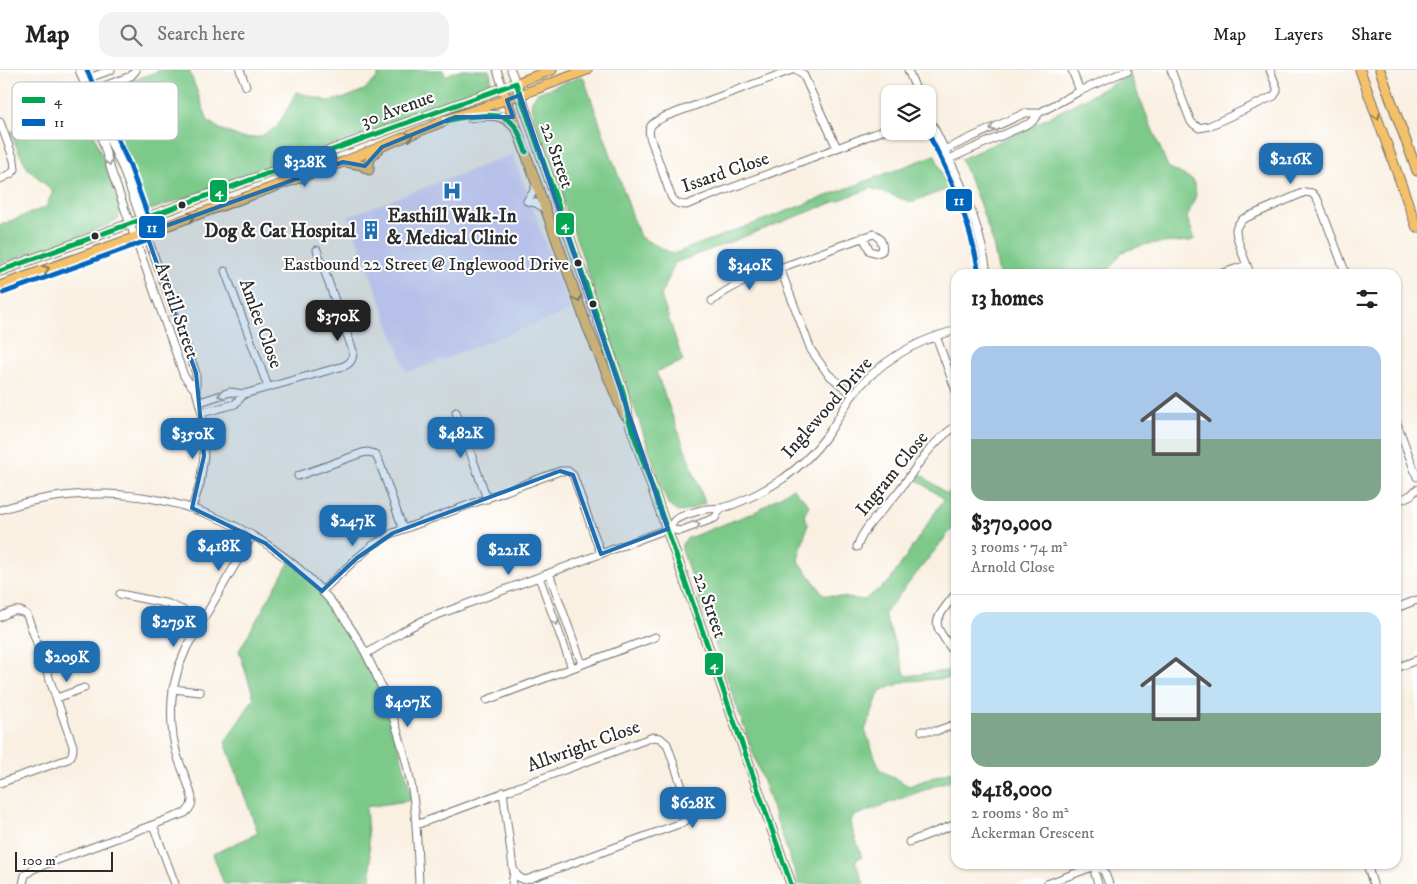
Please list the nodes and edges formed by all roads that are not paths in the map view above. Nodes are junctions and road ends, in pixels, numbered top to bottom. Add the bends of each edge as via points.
1 (79, 70) edge
2 (111, 70) edge
3 (136, 70) edge
4 (240, 70) edge
5 (497, 70) edge
6 (511, 70) edge
7 (552, 70) edge
8 (588, 70) edge
9 (792, 70) edge
10 (797, 70) edge
11 (908, 70) edge
12 (1072, 70) edge
13 (1128, 70) edge
14 (1171, 70) edge
15 (1270, 70) edge
16 (1360, 70) edge
17 (1380, 70) edge
18 (83, 80) joint
19 (118, 82) edge
20 (516, 83) junction
21 (914, 85) edge
22 (246, 86) dead end
23 (503, 88) junction
24 (1080, 92) junction
25 (520, 95) junction
26 (507, 100) junction
27 (1039, 113) junction
28 (455, 117) junction
29 (0, 122) edge
30 (881, 131) edge
31 (936, 133) edge
32 (521, 137) junction
33 (102, 140) edge
34 (110, 140) edge
35 (382, 147) junction
36 (837, 148) junction
37 (944, 150) junction
38 (949, 159) junction
39 (343, 162) junction
40 (1417, 171) edge
41 (0, 179) edge
42 (536, 183) junction
43 (545, 209) junction
44 (141, 220) junction
45 (130, 224) junction
46 (1417, 228) edge
47 (146, 233) junction
48 (135, 236) junction
49 (863, 237) dead end
50 (317, 250) dead end
51 (1247, 265) junction
52 (780, 268) junction
53 (985, 269) edge
54 (1235, 269) edge
55 (1248, 269) edge
56 (1344, 269) edge
57 (0, 271) edge
58 (225, 271) dead end
59 (0, 286) edge
60 (712, 301) dead end
61 (951, 332) edge
62 (936, 336) junction
63 (951, 377) edge
64 (268, 387) junction
65 (196, 391) junction
66 (244, 394) junction
67 (853, 395) junction
68 (200, 402) junction
69 (456, 412) dead end
70 (202, 414) junction
71 (629, 421) junction
72 (951, 430) edge
73 (1401, 434) edge
74 (298, 476) dead end
75 (1417, 477) edge
76 (1417, 489) edge
77 (487, 499) junction
78 (1401, 500) edge
79 (192, 508) junction
80 (721, 508) junction
81 (0, 510) edge
82 (403, 528) junction
83 (668, 530) junction
84 (252, 536) junction
85 (857, 547) dead end
86 (601, 554) junction
87 (549, 573) junction
88 (539, 577) junction
89 (322, 591) junction
90 (120, 594) dead end
91 (951, 599) edge
92 (1417, 600) edge
93 (1401, 606) edge
94 (0, 617) edge
95 (203, 619) junction
96 (655, 638) dead end
97 (951, 649) edge
98 (366, 654) junction
99 (1417, 660) edge
100 (582, 664) junction
101 (1401, 666) edge
102 (572, 668) junction
103 (84, 688) dead end
104 (173, 689) junction
105 (200, 692) dead end
106 (57, 698) junction
107 (488, 700) dead end
108 (951, 726) edge
109 (922, 731) dead end
110 (0, 783) edge
111 (504, 792) junction
112 (153, 825) junction
113 (416, 825) junction
114 (951, 826) edge
115 (909, 842) dead end
116 (1084, 869) edge
117 (1096, 869) edge
118 (1102, 869) edge
119 (1368, 869) edge
120 (514, 871) junction
121 (531, 881) edge
122 (22, 884) edge
123 (175, 884) edge
124 (419, 884) edge
125 (512, 884) edge
126 (791, 884) edge
127 (1047, 884) edge
128 (1098, 884) edge
129 (1109, 884) edge
130 (1373, 884) edge

1 - 18 street
2 - 18 street
3 - 19 street
4 - 22 street
5 - 23 street, 22 Street
6 - 20 street, 22 Street
7 - 20 main road, 30 Avenue
8 - 25 main road, 30 Avenue
9 - 36 street, Issard Close via 653,123 648,132 672,199 686,205
10 - 36 street via 803,74
11 - 21 street
12 - 24 street
13 - 24 street
14 - 15 street via 1191,122 1204,128 1274,96 1277,91
16 -> 46 main road
17 - 40 main road
20 - 23 main road, 30 Avenue
20 - 25 main road, 22 Street
23 - 26 main road, 22 Street
23 - 44 main road, 30 Avenue
24 - 27 street
25 - 26 main road, 30 Avenue
25 - 71 main road, 22 Street via 622,391
26 - 28 main road, 30 Avenue
26 - 32 main road, 22 Street
27 -> 37 street via 1025,113
27 - 38 street via 1032,122
28 - 32 main road via 501,116 509,120
35 -> 28 main road, 30 Avenue
29 - 41 street via 15,165 9,176
30 - 36 street, Issard Close
31 - 37 street
32 - 42 main road, 22 Street
33 -> 45 street, Averill Street
34 - 44 street, Averill Street
35 - 39 main road, 30 Avenue
35 - 39 main road via 369,160 369,170 361,164
37 - 38 street
38 - 53 street via 971,212
47 -> 39 main road, 30 Avenue
42 - 43 main road, 22 Street
42 - 43 street via 527,201
43 -> 71 main road, 22 Street via 587,326
44 - 45 main road, 30 Avenue
44 - 47 street, Averill Street
45 - 48 street, Averill Street
45 - 57 main road, 30 Avenue
47 - 48 main road, 30 Avenue
47 - 65 street, Averill Street via 196,373
59 -> 48 main road, 30 Avenue
48 - 65 street, Averill Street via 184,376
49 - 52 street
50 - 64 street via 353,357 344,366
51 - 54 street
51 - 55 street
51 - 56 street via 1236,233 1240,222 1309,192 1318,200
52 - 60 street via 738,284
52 - 67 street via 811,350 828,374
58 - 64 street, Amlee Close
61 - 62 street, Inglewood Drive
62 - 63 street
62 - 67 street, Inglewood Drive via 891,358
64 - 66 street
65 - 68 street, Averill Street
66 -> 68 street via 230,392
66 - 70 street via 236,404
67 - 80 street, Inglewood Drive via 824,439 802,464 764,490
68 - 70 street, Averill Street
69 - 77 street
70 - 79 street, Averill Street via 204,456
71 - 83 main road, 22 Street
72 - 85 street, Ingram Close via 934,443 898,493 868,526
73 - 75 street
74 - 82 street via 362,453 375,454
76 - 78 street
77 - 82 street
77 - 86 street via 560,471 568,471 576,482
79 - 81 street via 133,496 84,494 34,500
79 - 84 street
80 - 83 street, Inglewood Drive via 700,511 676,520
83 -> 80 street, Inglewood Drive via 680,532 715,518
82 - 89 street via 373,545
83 - 86 street
83 - 126 main road, 22 Street
84 - 89 street via 284,556
84 - 95 street
86 - 87 street
87 - 88 street
87 - 100 street
88 - 98 street via 424,620
88 -> 102 street
89 - 98 street
90 - 95 street via 169,604
91 - 97 street via 936,624
92 - 93 street
94 - 106 street via 15,611 27,615
95 - 104 street via 183,656
96 - 100 street
98 - 113 street via 399,737 410,777
99 - 101 street
100 - 102 street
102 - 107 street
103 - 106 street
104 - 105 street
104 - 112 street via 171,717 174,742 192,803 186,813
106 - 110 street via 73,754
108 - 109 street
111 - 113 street, Allwright Close
111 - 120 street
111 - 121 street, Allwright Close via 657,737 667,744 689,807 690,817 679,824
112 - 122 street via 33,869 25,875
112 - 123 street
113 - 124 street
114 - 115 street
116 - 127 street
117 - 128 street
118 - 129 street
119 - 130 street
120 - 121 street, Allwright Close via 522,879
120 - 125 street

